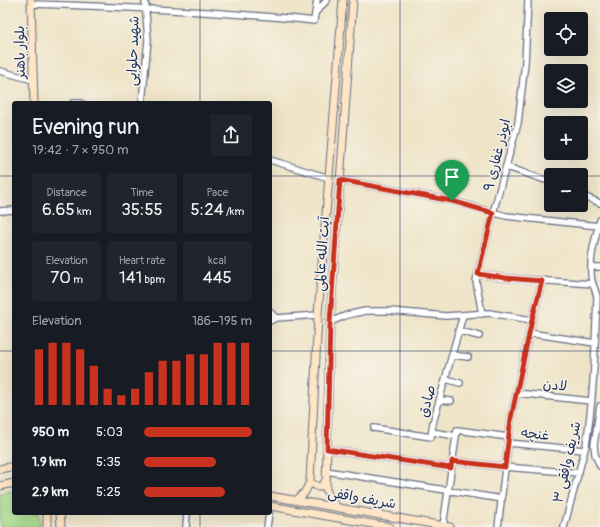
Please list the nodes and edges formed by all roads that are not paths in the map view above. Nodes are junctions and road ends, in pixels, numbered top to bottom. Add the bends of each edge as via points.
1 (145, 0) edge
2 (317, 0) edge
3 (327, 0) edge
4 (343, 0) edge
5 (353, 0) edge
6 (528, 0) edge
7 (31, 2) edge
8 (146, 8) junction
9 (316, 12) junction
10 (0, 71) edge
11 (33, 80) junction
12 (34, 101) edge
13 (142, 101) edge
14 (272, 161) edge
15 (507, 167) junction
16 (330, 178) junction
17 (340, 180) junction
18 (544, 180) edge
19 (588, 198) edge
20 (600, 203) edge
21 (12, 210) edge
22 (0, 211) edge
23 (493, 213) junction
24 (599, 223) edge
25 (591, 267) junction
26 (600, 267) edge
27 (478, 274) junction
28 (542, 281) junction
29 (593, 284) junction
30 (272, 314) edge
31 (318, 314) junction
32 (482, 314) junction
33 (463, 315) junction
34 (276, 318) junction
35 (272, 319) edge
36 (532, 320) junction
37 (330, 322) junction
38 (459, 331) junction
39 (529, 333) junction
40 (479, 336) dead end
41 (595, 343) junction
42 (452, 355) junction
43 (468, 357) dead end
44 (593, 378) junction
45 (446, 379) junction
46 (600, 382) edge
47 (460, 383) dead end
48 (516, 393) junction
49 (440, 400) junction
50 (451, 401) dead end
51 (591, 402) junction
52 (600, 406) edge
53 (374, 428) dead end
54 (432, 432) junction
55 (456, 436) junction
56 (508, 440) junction
57 (327, 449) junction
58 (584, 450) junction
59 (452, 461) junction
60 (12, 466) edge
61 (600, 466) edge
62 (505, 467) junction
63 (451, 468) junction
64 (0, 469) edge
65 (326, 471) junction
66 (579, 473) junction
67 (326, 480) junction
68 (310, 482) junction
69 (12, 483) edge
70 (0, 486) edge
71 (448, 490) junction
72 (272, 496) edge
73 (502, 499) junction
74 (296, 500) junction
75 (272, 506) edge
76 (337, 507) junction
77 (47, 515) edge
78 (60, 515) edge
79 (187, 515) edge
80 (269, 515) edge
81 (447, 526) edge
82 (47, 527) edge
83 (61, 527) edge
84 (186, 527) edge
85 (267, 527) edge
86 (389, 527) edge
87 (498, 527) edge
88 (564, 527) edge

1 - 8 street, شهید حلوایی
2 - 9 street
3 - 9 street
4 - 5 street
4 - 16 street, آیت الله عالمی
5 - 17 street, آیت الله عالمی
6 - 15 street, ابوذر غفاری ۹ via 525,63 518,123
7 - 8 street
7 - 11 street, بلوار باهنر
8 - 9 street via 250,14 314,21
8 - 13 street, شهید حلوایی via 148,40
10 - 11 street
11 - 12 street, بلوار باهنر
14 - 16 street
15 - 18 street
15 - 23 street, ابوذر غفاری ۹
16 - 31 street, آیت الله عالمی
17 - 23 street via 452,201
17 - 37 street, آیت الله عالمی
19 - 20 street
21 - 22 street
23 - 24 street
23 - 27 street, ابوذر غفاری ۹
24 - 25 street, شریف وافقی ۳
25 - 26 street
25 - 29 street, شریف وافقی ۳
27 - 28 street
27 - 32 street, ابوذر غفاری ۹ via 476,281
28 - 29 street
28 - 36 street
29 - 41 street, شریف وافقی ۳ via 597,297
30 - 34 street
31 - 34 street
31 - 68 street, آیت الله عالمی
32 - 33 street
32 - 36 street
33 - 37 street via 365,311
33 - 38 street, صادق
34 - 35 street
36 - 39 street
37 - 57 street, آیت الله عالمی
38 - 40 street
38 - 42 street, صادق
39 - 41 street
39 - 48 street
41 - 44 street, شریف وافقی ۳
42 - 43 street
42 - 45 street, صادق
44 - 46 street
44 - 51 street, شریف وافقی ۳
45 - 47 street
45 - 49 street, صادق
48 - 51 street, لادن
48 - 56 street
49 - 50 street
49 - 54 street, صادق
51 - 58 street, شریف وافقی ۳
52 - 61 street via 594,445
53 - 54 street, صادق via 431,437
54 - 55 street
55 - 56 street, غنچه via 457,430
55 - 59 street
56 - 58 street, غنچه
56 - 62 street
57 - 63 street
57 - 65 street, آیت الله عالمی
58 - 66 street, شریف وافقی ۳
59 - 62 street
59 - 63 street
60 - 64 street
62 - 66 street
62 - 73 street
63 - 71 street
65 - 67 street, آیت الله عالمی
65 - 71 street
66 - 88 street, شریف وافقی ۳
67 - 68 street via 323,486 318,487
67 - 76 street, آیت الله عالمی via 330,499
68 - 74 street via 305,492
69 - 70 street
71 - 73 street
71 - 81 street
72 - 74 street, شریف واقفی
73 - 87 street
74 - 76 street, شریف واقفی
75 - 86 street, شریف واقفی
76 - 81 street, شریف واقفی
77 - 82 street
78 - 83 street
79 - 84 street
80 - 85 street

